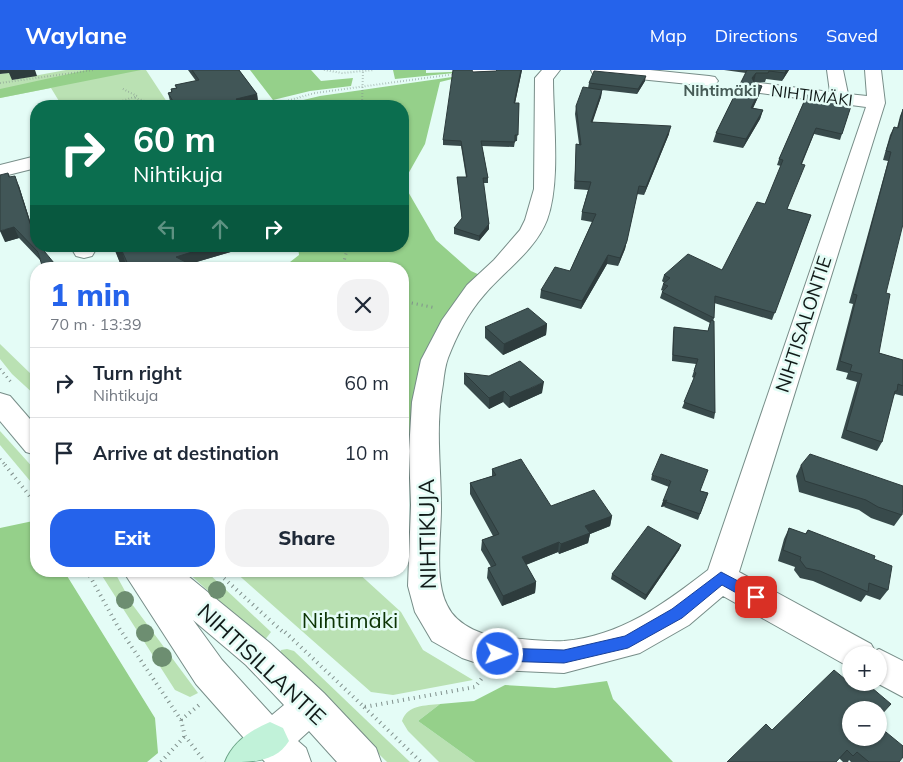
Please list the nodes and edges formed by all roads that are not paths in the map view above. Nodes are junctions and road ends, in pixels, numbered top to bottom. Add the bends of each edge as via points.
1 (552, 70) edge
2 (599, 70) edge
3 (835, 70) edge
4 (872, 70) edge
5 (709, 81) dead end
6 (760, 88) edge
7 (840, 98) junction
8 (876, 103) junction
9 (30, 164) edge
10 (0, 171) edge
11 (0, 403) edge
12 (30, 437) edge
13 (143, 577) edge
14 (165, 577) edge
15 (721, 578) junction
16 (843, 646) edge
17 (887, 671) edge
18 (903, 680) edge
19 (311, 706) junction
20 (269, 755) edge
21 (362, 762) edge

1 - 15 street, NIHTIKUJA via 544,78 544,189 536,220 530,234 475,290 458,314 434,360 426,402 423,451 426,498 424,586 432,612 444,630 474,647 498,654 564,657 628,642 677,614
2 - 5 street
3 - 7 street
4 - 8 street, NIHTISALONTIE
6 - 7 street, NIHTIMÄKI
7 - 8 street, NIHTIMÄKI
8 - 15 street, NIHTISALONTIE
9 - 10 street
11 - 12 street
13 - 20 street, NIHTISILLANTIE
14 - 19 street, NIHTISILLANTIE via 258,654
15 - 16 street
17 - 18 street
19 - 20 street
19 - 21 street, NIHTISILLANTIE

